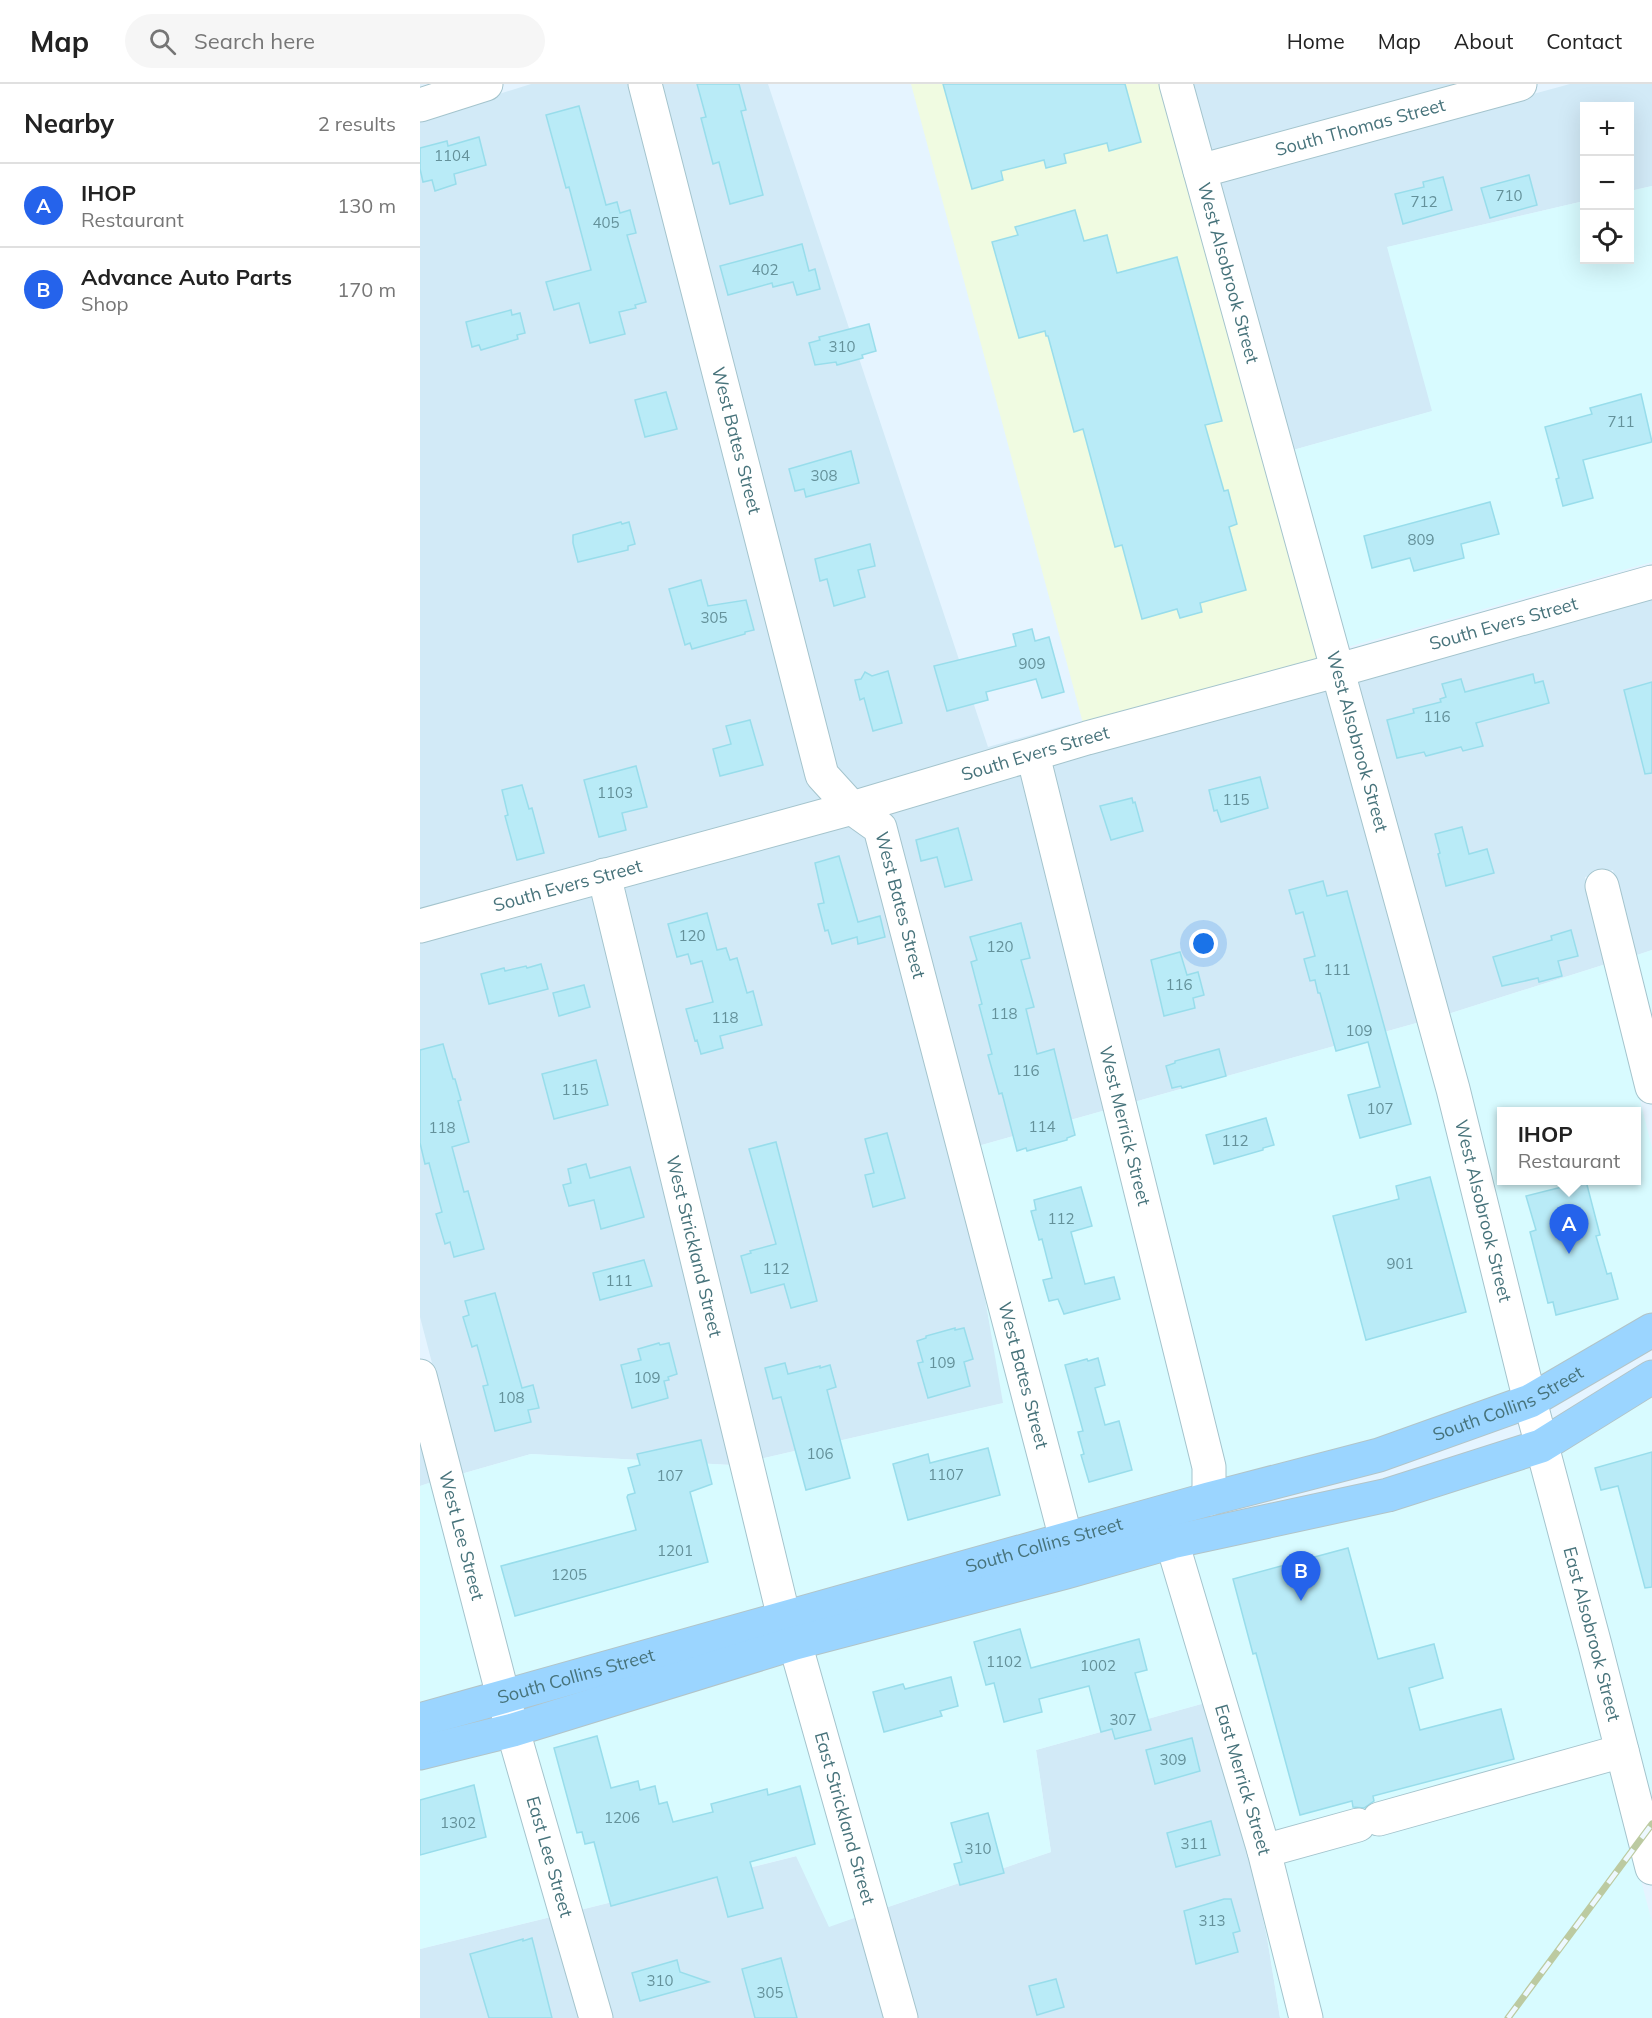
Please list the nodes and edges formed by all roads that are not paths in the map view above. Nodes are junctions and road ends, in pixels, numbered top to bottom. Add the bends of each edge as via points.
1 (486, 84) edge
2 (645, 84) edge
3 (1176, 84) edge
4 (1520, 84) edge
5 (420, 105) edge
6 (1200, 171) junction
7 (1652, 582) edge
8 (1339, 670) junction
9 (1034, 755) junction
10 (852, 808) junction
11 (604, 875) junction
12 (1602, 886) dead end
13 (420, 926) edge
14 (1652, 1087) edge
15 (1652, 1330) edge
16 (1652, 1349) edge
17 (420, 1376) edge
18 (1652, 1377) edge
19 (1530, 1401) junction
20 (1541, 1446) junction
21 (1209, 1499) junction
22 (1333, 1507) junction
23 (1066, 1539) junction
24 (1172, 1542) junction
25 (790, 1631) junction
26 (503, 1696) junction
27 (420, 1720) edge
28 (513, 1730) junction
29 (1622, 1751) junction
30 (420, 1753) edge
31 (1264, 1851) junction
32 (1652, 1868) edge
33 (596, 2018) edge
34 (901, 2018) edge
35 (1306, 2018) edge

1 - 5 street
2 - 10 street, West Bates Street via 822,776
3 - 6 street, West Alsobrook Street
4 - 6 street, South Thomas Street
6 - 8 street, West Alsobrook Street
7 - 8 street, South Evers Street
8 - 9 street, South Evers Street
8 - 19 street, West Alsobrook Street via 1453,1089
9 - 10 street, South Evers Street
9 - 21 street, West Merrick Street via 1209,1467
10 - 11 street, South Evers Street
10 - 23 street, West Bates Street via 880,828
11 - 13 street, South Evers Street
11 - 25 street, West Strickland Street
12 - 14 street
15 - 19 main road, South Collins Street
16 - 20 main road via 1583,1389
17 - 26 street, West Lee Street
18 - 20 main road, South Collins Street
19 - 20 street, East Alsobrook Street
19 - 21 main road, South Collins Street via 1378,1455
19 - 22 main road via 1518,1426 1480,1446 1419,1468
20 - 22 main road, South Collins Street via 1388,1495
20 - 29 street, East Alsobrook Street
21 - 23 main road, South Collins Street
22 - 24 main road, South Collins Street
23 - 25 main road, South Collins Street
24 - 25 main road, South Collins Street via 1066,1572
24 - 31 street, East Merrick Street
25 - 26 main road, South Collins Street
25 - 28 main road, South Collins Street
25 - 34 street, East Strickland Street
26 - 27 main road, South Collins Street
26 - 28 street, East Lee Street
28 - 30 main road, South Collins Street
28 - 33 street, East Lee Street
29 - 31 street
29 - 32 street, East Alsobrook Street
31 - 35 street, East Merrick Street

